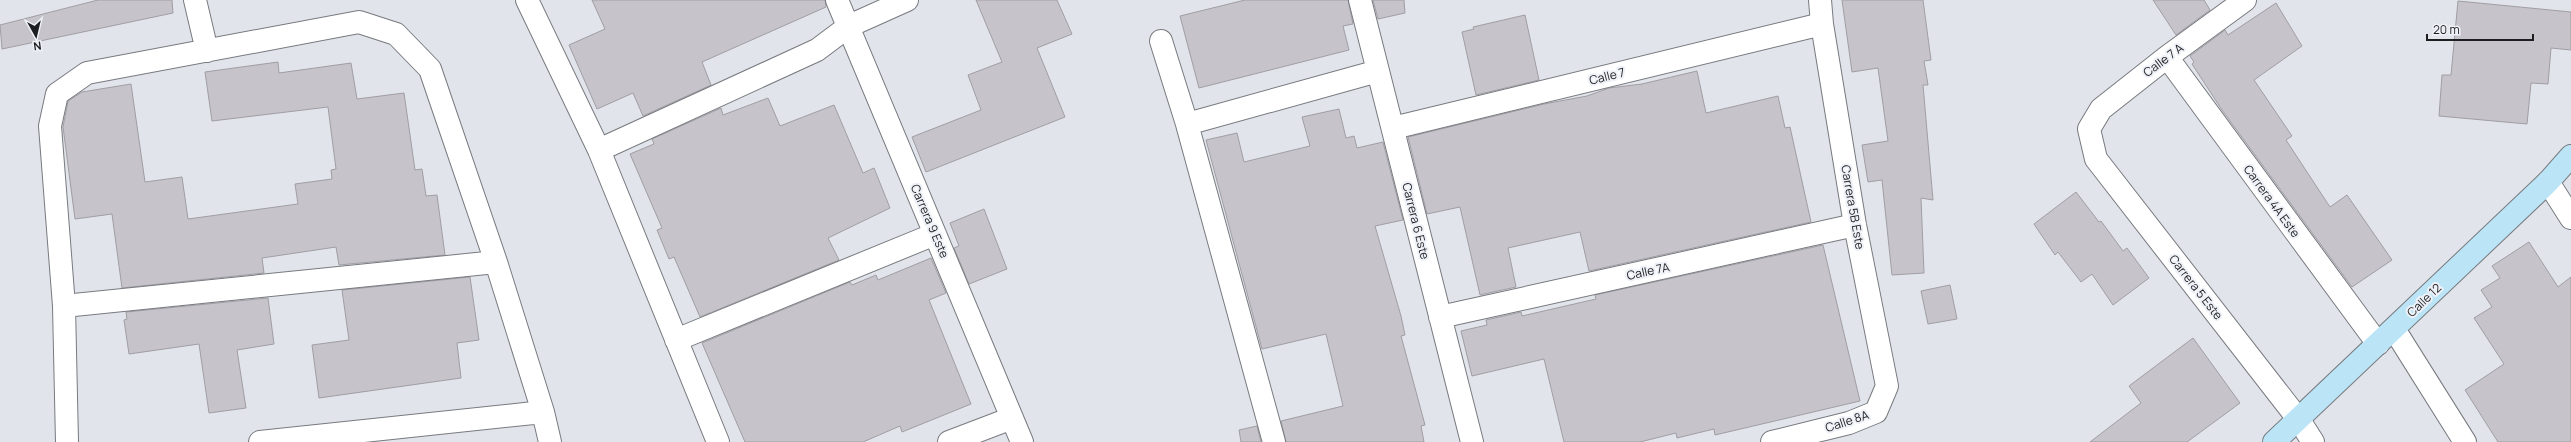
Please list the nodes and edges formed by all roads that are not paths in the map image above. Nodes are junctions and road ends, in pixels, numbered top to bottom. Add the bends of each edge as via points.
1 (195, 0) edge
2 (527, 0) edge
3 (837, 0) edge
4 (907, 0) edge
5 (1360, 0) edge
6 (1820, 0) edge
7 (2246, 0) edge
8 (1822, 24) junction
9 (849, 26) junction
10 (1161, 41) dead end
11 (207, 51) junction
12 (2167, 57) junction
13 (1378, 71) junction
14 (1187, 124) junction
15 (1393, 128) junction
16 (2089, 129) joint
17 (599, 150) junction
18 (2571, 156) edge
19 (2548, 182) junction
20 (2571, 218) edge
21 (1855, 225) junction
22 (935, 234) junction
23 (496, 262) junction
24 (64, 306) junction
25 (1440, 317) junction
26 (2394, 329) junction
27 (676, 340) junction
28 (2378, 344) junction
29 (543, 412) junction
30 (1876, 412) joint
31 (1012, 418) junction
32 (2299, 420) junction
33 (67, 442) edge
34 (260, 442) edge
35 (550, 442) edge
36 (718, 442) edge
37 (949, 442) edge
38 (1022, 442) edge
39 (1274, 442) edge
40 (1472, 442) edge
41 (1772, 442) edge
42 (2274, 442) edge
43 (2313, 442) edge
44 (2465, 442) edge

1 - 11 street
2 - 17 street
3 - 9 street, Carrera 9 Este
4 - 9 street
5 - 13 street, Carrera 6 Este
6 - 8 street, Carrera 5B Este
7 - 12 street, Calle 7 A
8 - 15 street, Calle 7
8 - 21 street, Carrera 5B Este
9 - 17 street via 818,50
9 - 22 street, Carrera 9 Este
10 - 14 street
11 - 23 street via 359,22 396,34 430,69
11 - 24 street via 87,73 57,94 50,126
12 - 16 street, Calle 7 A via 2101,109
12 - 28 street, Carrera 4A Este
13 - 14 street
13 - 15 street, Carrera 6 Este
14 - 39 street
15 - 25 street, Carrera 6 Este
16 - 32 street, Carrera 5 Este via 2096,159
17 - 27 street
18 - 19 main road, Calle 12
19 - 20 street
19 - 26 main road, Calle 12
21 - 25 street, Calle 7A
21 - 30 street, Carrera 5B Este via 1887,386
22 - 27 street
22 - 31 street, Carrera 9 Este
23 - 24 street
23 - 29 street
24 - 33 street
25 - 40 street, Carrera 6 Este
26 - 28 main road, Calle 12
26 - 44 street
27 - 36 street
28 - 32 main road, Calle 12
29 - 34 street
29 - 35 street
30 - 41 street, Calle 8A via 1849,423
31 - 37 street
31 - 38 street, Carrera 9 Este
32 - 42 main road, Calle 12
32 - 43 street, Carrera 5 Este

